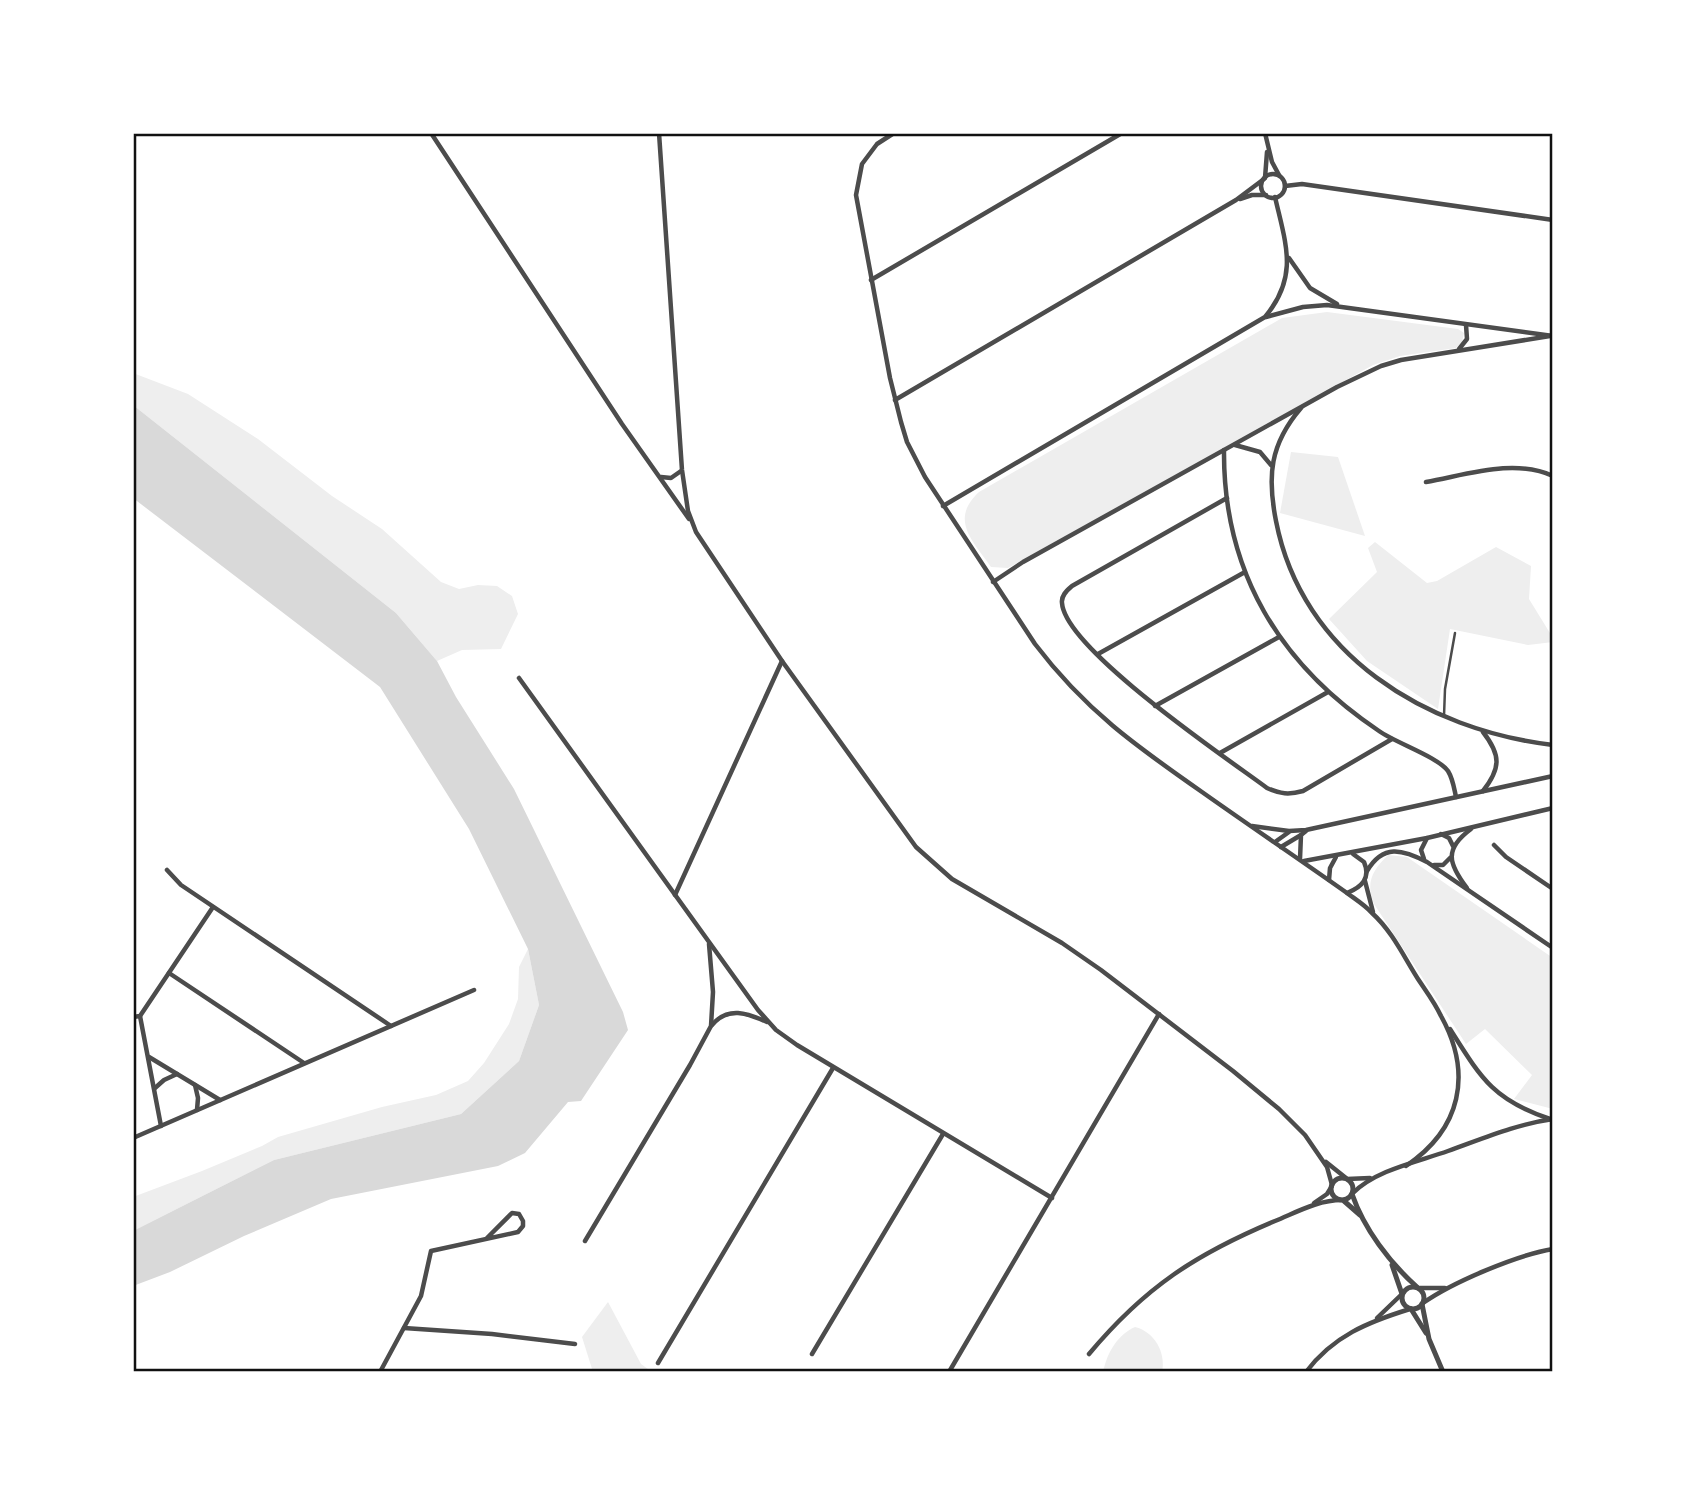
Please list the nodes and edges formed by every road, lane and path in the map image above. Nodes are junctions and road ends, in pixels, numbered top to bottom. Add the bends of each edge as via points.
1 (431, 133) edge
2 (659, 133) edge
3 (894, 133) edge
4 (1122, 133) edge
5 (1265, 133) edge
6 (1266, 141) junction
7 (1279, 176) junction
8 (1265, 178) junction
9 (1285, 186) junction
10 (1266, 195) junction
11 (1275, 197) junction
12 (1236, 200) junction
13 (1553, 220) edge
14 (1289, 257) junction
15 (872, 280) junction
16 (1344, 306) junction
17 (1265, 317) junction
18 (1466, 325) junction
19 (1551, 336) edge
20 (1459, 350) junction
21 (895, 400) junction
22 (1304, 405) junction
23 (1234, 445) junction
24 (1224, 450) junction
25 (1271, 466) junction
26 (682, 470) junction
27 (1553, 476) edge
28 (659, 477) junction
29 (1426, 482) dead end
30 (1227, 498) junction
31 (943, 506) junction
32 (692, 524) junction
33 (1245, 572) junction
34 (993, 582) junction
35 (1455, 633) dead end
36 (1279, 636) junction
37 (1098, 654) junction
38 (780, 659) junction
39 (519, 678) dead end
40 (1328, 692) junction
41 (1155, 706) junction
42 (1444, 716) junction
43 (1482, 731) junction
44 (1392, 739) junction
45 (1553, 745) edge
46 (1220, 753) junction
47 (1553, 776) edge
48 (1483, 791) junction
49 (1456, 797) junction
50 (1553, 808) edge
51 (1250, 825) junction
52 (1475, 826) junction
53 (1306, 830) junction
54 (1289, 831) junction
55 (1441, 834) junction
56 (1301, 835) junction
57 (1427, 838) junction
58 (1275, 842) junction
59 (1494, 845) dead end
60 (1281, 846) junction
61 (1453, 847) junction
62 (1352, 853) junction
63 (1336, 856) junction
64 (1451, 858) junction
65 (1301, 861) junction
66 (1428, 863) junction
67 (167, 870) dead end
68 (1367, 871) junction
69 (1329, 880) junction
70 (1365, 881) junction
71 (1553, 889) edge
72 (1347, 892) junction
73 (1471, 892) junction
74 (674, 896) junction
75 (213, 907) junction
76 (1373, 913) junction
77 (709, 944) junction
78 (1553, 948) edge
79 (169, 973) junction
80 (474, 990) dead end
81 (1160, 1014) junction
82 (1441, 1015) junction
83 (141, 1016) junction
84 (133, 1017) edge
85 (768, 1023) junction
86 (391, 1026) junction
87 (711, 1026) junction
88 (148, 1057) junction
89 (305, 1064) junction
90 (834, 1068) junction
91 (178, 1074) junction
92 (195, 1085) junction
93 (155, 1089) junction
94 (220, 1100) junction
95 (197, 1111) junction
96 (1552, 1119) edge
97 (161, 1126) junction
98 (943, 1134) junction
99 (133, 1138) edge
100 (1321, 1156) junction
101 (1406, 1166) junction
102 (1377, 1177) junction
103 (1346, 1178) junction
104 (1332, 1186) junction
105 (1353, 1194) junction
106 (1052, 1198) junction
107 (1342, 1200) junction
108 (1310, 1206) junction
109 (1366, 1223) junction
110 (488, 1238) junction
111 (584, 1241) dead end
112 (1553, 1249) edge
113 (1390, 1259) junction
114 (1417, 1287) junction
115 (1449, 1287) junction
116 (1402, 1294) junction
117 (1423, 1303) junction
118 (1410, 1309) junction
119 (1375, 1320) junction
120 (404, 1328) junction
121 (1429, 1339) junction
122 (575, 1344) dead end
123 (812, 1353) dead end
124 (1089, 1354) dead end
125 (658, 1363) dead end
126 (380, 1372) edge
127 (949, 1372) edge
128 (1306, 1372) edge
129 (1443, 1372) edge

1 - 28 street
2 - 26 street
3 - 15 street via 869,154 856,187
4 - 15 street
5 - 6 street
6 - 7 street
6 - 8 street
7 - 8 street
7 - 9 street
8 - 10 street via 1262,188
8 - 12 street
9 - 11 street
9 - 13 street via 1302,184
10 - 11 street
10 - 12 street
11 - 14 street
12 - 21 street
14 - 16 street via 1310,288
14 - 17 street via 1285,286
15 - 21 street
16 - 17 street via 1317,305
16 - 18 street
17 - 31 street
18 - 19 street
18 - 20 street via 1467,339
19 - 20 street
20 - 22 street via 1381,366
21 - 31 street via 915,460
22 - 23 street
22 - 25 street via 1280,438
23 - 24 street
23 - 25 street via 1260,452
24 - 30 street
24 - 34 street
25 - 42 street via 1281,545 1301,592 1323,626 1367,672
26 - 28 street via 671,478
26 - 32 street
27 - 29 street via 1513,468
28 - 32 street
30 - 33 street
30 - 37 street via 1067,590 1061,602 1063,611
31 - 34 street
32 - 38 street
33 - 36 street
33 - 37 street
34 - 51 street via 1052,666 1090,707 1132,743
35 - 42 lane
36 - 40 street
36 - 41 street
37 - 41 street
38 - 74 street
38 - 81 street via 893,818 928,859 1081,956
39 - 74 street
40 - 44 street
40 - 46 street
41 - 46 street
42 - 43 street
43 - 45 street
43 - 48 street via 1496,751 1498,763
44 - 46 street via 1303,791 1287,794 1267,788
44 - 49 street via 1445,768
47 - 48 street
48 - 49 street
49 - 53 street
50 - 52 street
51 - 54 street
51 - 58 street
52 - 55 street
52 - 61 street
53 - 54 street
53 - 56 street
54 - 58 street
55 - 57 street
55 - 61 street
56 - 60 street
56 - 65 street
57 - 62 street
57 - 66 street via 1421,850
58 - 60 street
59 - 71 street
60 - 65 street
61 - 64 street
62 - 63 street
62 - 68 street via 1361,858
63 - 65 street
63 - 69 street
64 - 66 street via 1443,865
64 - 73 street
65 - 69 street
66 - 68 street via 1409,853 1386,852
66 - 73 street
67 - 75 street
68 - 70 street
69 - 72 street
70 - 72 street
70 - 76 street
72 - 76 street
73 - 78 street
74 - 77 street
75 - 79 street
75 - 86 street
76 - 82 street
77 - 85 street
77 - 87 street
79 - 83 street
79 - 89 street
80 - 86 street
81 - 100 street via 1279,1109
81 - 106 street
82 - 96 street via 1498,1094
82 - 101 street via 1457,1060 1456,1103 1437,1140
83 - 84 street
83 - 88 street
85 - 87 street via 734,1012
85 - 90 street
86 - 89 street
87 - 111 street
88 - 91 street
88 - 93 street
89 - 94 street
90 - 98 street
90 - 125 street
91 - 92 street
91 - 93 street
92 - 94 street
92 - 95 street
93 - 97 street
94 - 95 street
95 - 97 street
96 - 101 street
97 - 99 street
98 - 106 street
98 - 123 street
100 - 103 street
100 - 104 street
101 - 102 street
102 - 103 street
102 - 105 street
103 - 104 street
103 - 105 street
104 - 107 street via 1334,1195
104 - 108 street
105 - 107 street
105 - 109 street
106 - 127 street
107 - 108 street
107 - 109 street
108 - 124 street via 1190,1262 1129,1311
109 - 113 street
110 - 110 street via 518,1232 522,1218 512,1213
110 - 120 street via 431,1251 421,1296
112 - 115 street
113 - 114 street
113 - 116 street
114 - 115 street
114 - 116 street via 1406,1288
114 - 117 street via 1423,1292
115 - 117 street
116 - 118 street
116 - 119 street
117 - 118 street
117 - 121 street
118 - 119 street
118 - 121 street
119 - 128 street via 1336,1340
120 - 122 street
120 - 126 street
121 - 129 street

